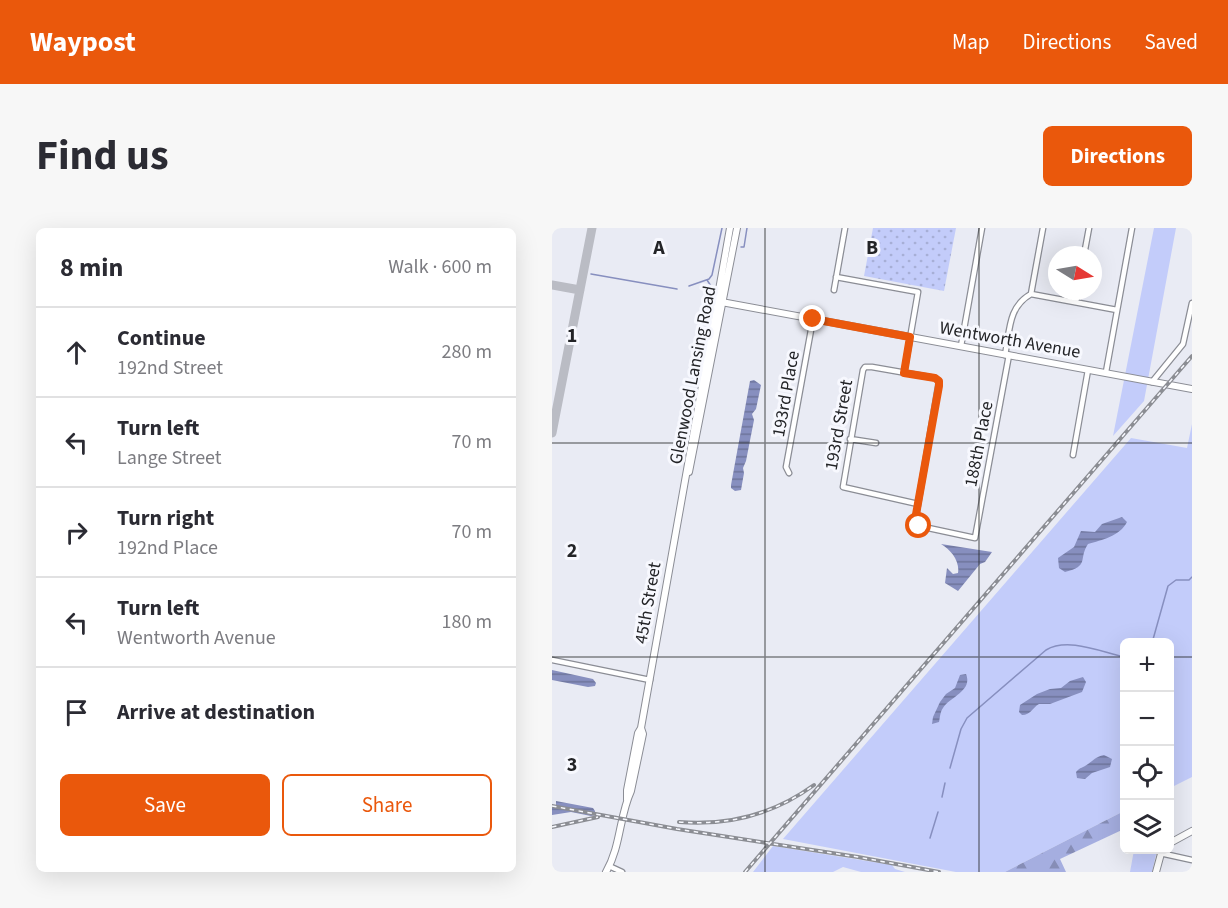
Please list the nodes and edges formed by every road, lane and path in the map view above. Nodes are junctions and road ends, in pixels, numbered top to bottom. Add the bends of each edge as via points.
1 (730, 228) edge
2 (737, 228) edge
3 (845, 228) edge
4 (982, 228) edge
5 (1043, 228) edge
6 (1089, 228) edge
7 (1132, 228) edge
8 (1086, 246) edge
9 (836, 277) junction
10 (834, 290) dead end
11 (1031, 294) junction
12 (720, 302) junction
13 (1076, 302) joint
14 (1192, 303) edge
15 (1118, 310) junction
16 (813, 319) junction
17 (910, 337) junction
18 (961, 346) junction
19 (1007, 355) junction
20 (1088, 370) junction
21 (1106, 372) junction
22 (904, 373) junction
23 (1152, 382) junction
24 (1192, 389) edge
25 (850, 439) junction
26 (876, 443) dead end
27 (1073, 455) dead end
28 (789, 473) dead end
29 (685, 484) joint
30 (918, 504) junction
31 (552, 660) edge
32 (650, 680) junction
33 (1192, 831) edge
34 (1174, 841) edge
35 (1160, 854) edge
36 (1171, 854) edge
37 (1192, 860) edge
38 (608, 869) edge
39 (622, 872) edge
40 (1156, 872) edge

1 - 12 main road, Glenwood Lansing Road
2 - 12 main road, Glenwood Lansing Road
3 - 9 street
4 - 18 street
5 - 11 street
6 - 8 street
7 - 15 street
9 - 10 street
9 - 17 street via 918,292
11 - 13 street
11 - 19 street, 188th Place via 1014,309
12 - 16 main road, Wentworth Avenue
12 - 29 main road, Glenwood Lansing Road
13 - 15 street
14 - 23 street via 1183,344
15 - 21 street
16 - 17 main road, Wentworth Avenue
16 - 28 street, 193rd Place via 786,467
17 - 18 main road, Wentworth Avenue
17 - 22 street
18 - 19 main road, Wentworth Avenue
19 - 20 main road, Wentworth Avenue
19 - 30 street, 188th Place via 975,538 917,525
20 - 21 main road, Wentworth Avenue
20 - 27 street
21 - 23 main road, Wentworth Avenue
22 - 25 street, 193rd Street via 865,367
22 - 30 street via 939,381
23 - 24 main road, Wentworth Avenue
25 - 26 street
25 - 30 street, 193rd Street via 843,487
29 - 32 main road, 45th Street
31 - 32 street
32 - 38 main road, 45th Street via 620,836
33 - 34 main road
35 - 40 main road
36 - 37 street
38 - 39 street

